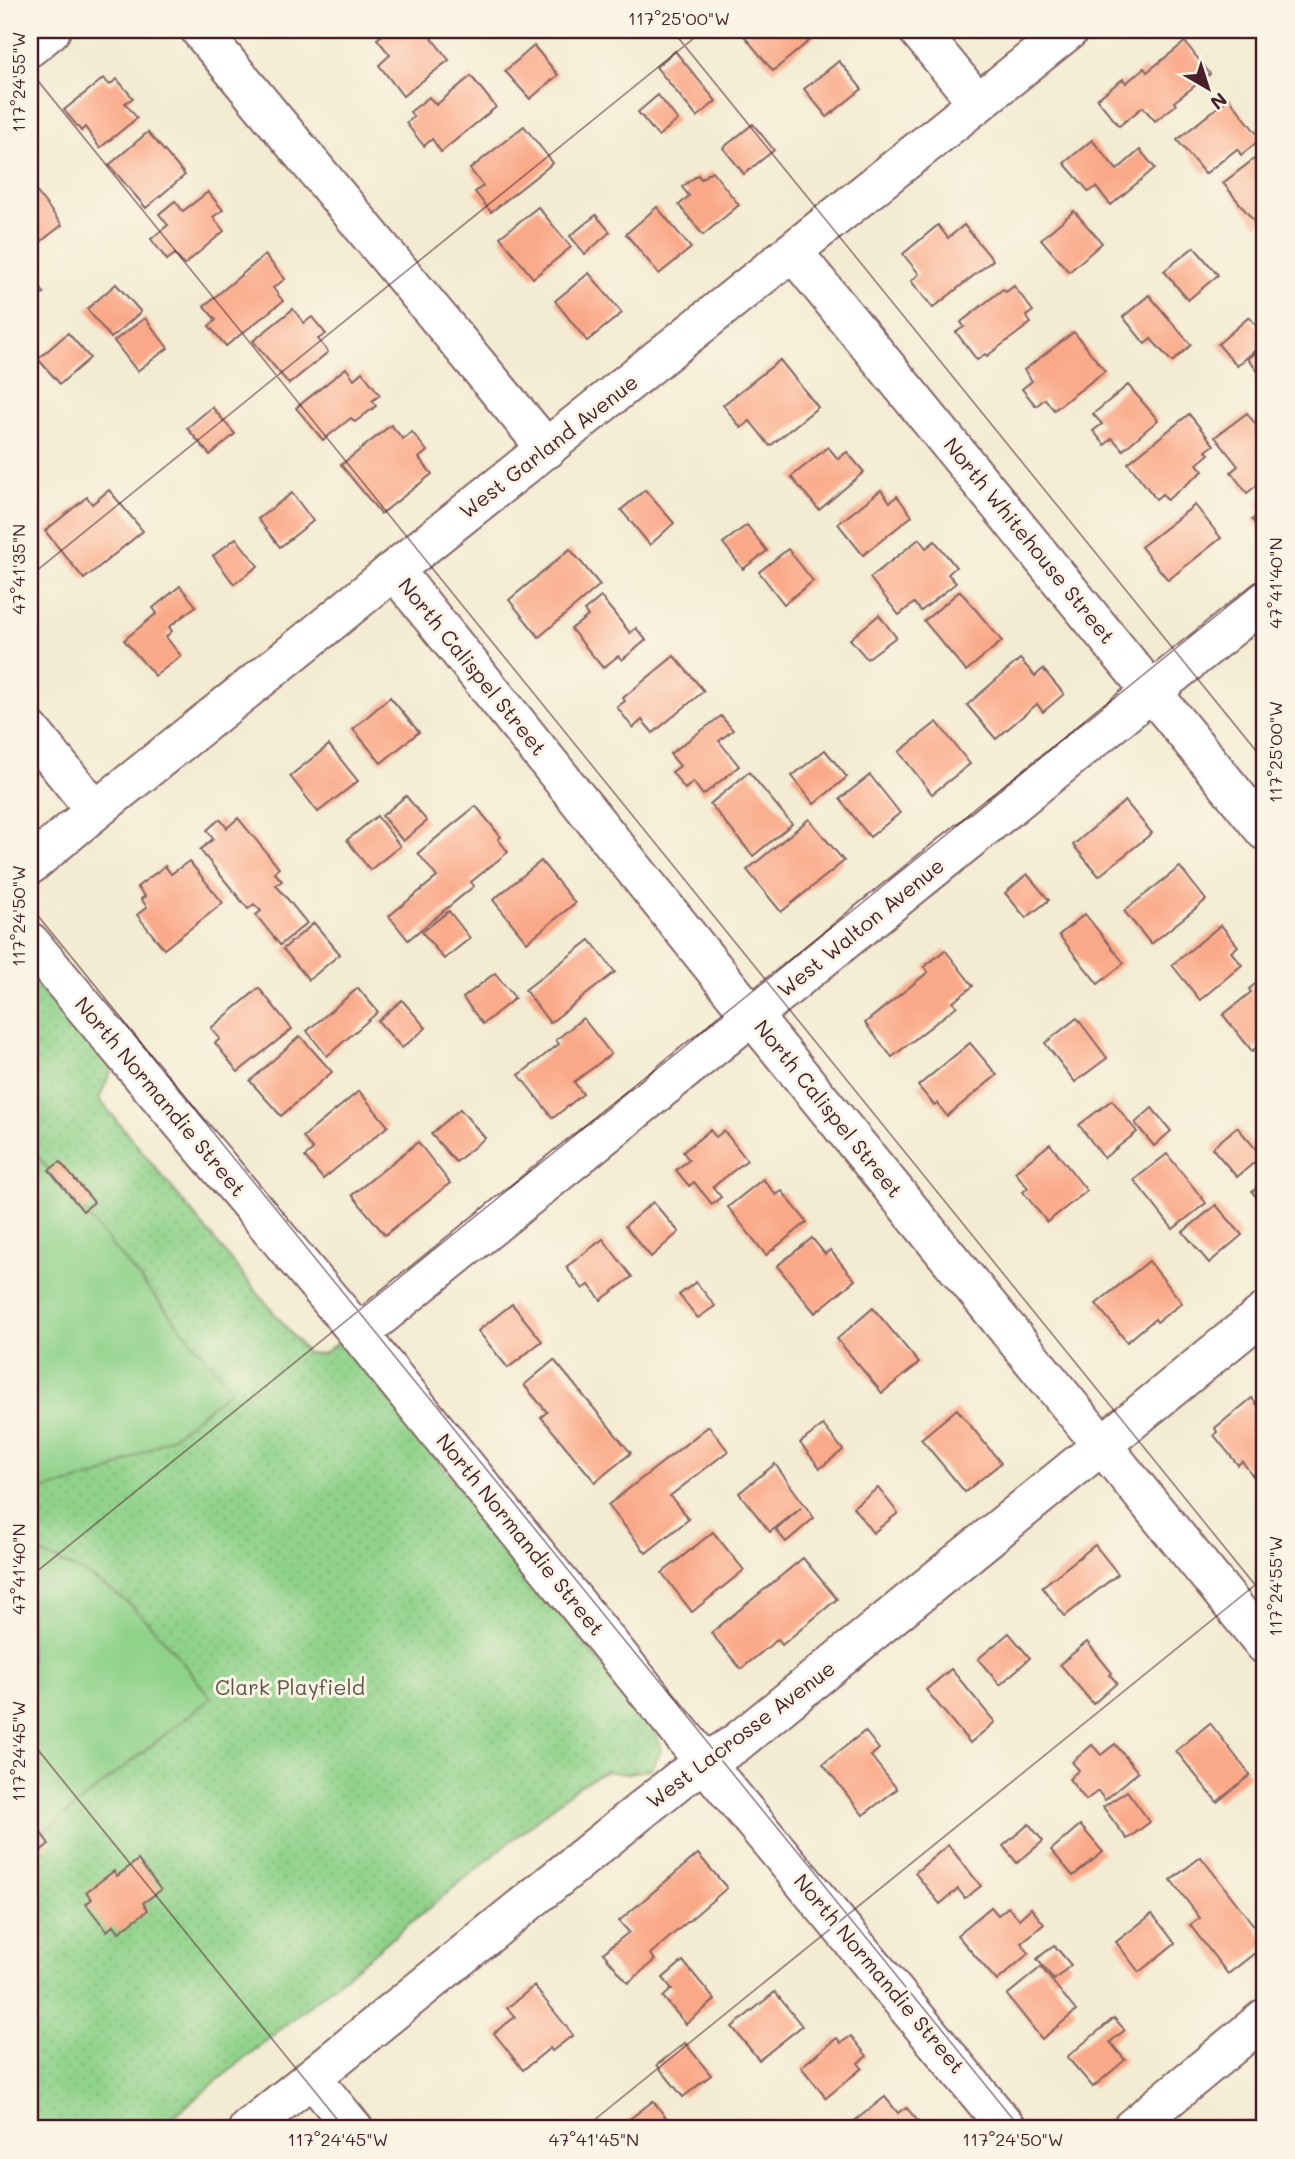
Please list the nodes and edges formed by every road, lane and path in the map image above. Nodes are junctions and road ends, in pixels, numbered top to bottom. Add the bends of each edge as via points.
1 (51, 30) edge
2 (200, 30) edge
3 (918, 30) edge
4 (1069, 30) edge
5 (30, 47) edge
6 (978, 103) junction
7 (793, 252) junction
8 (547, 449) junction
9 (394, 570) junction
10 (1265, 600) edge
11 (1153, 692) junction
12 (30, 730) edge
13 (95, 810) junction
14 (1265, 831) edge
15 (30, 865) edge
16 (30, 942) edge
17 (752, 1016) junction
18 (1265, 1312) edge
19 (359, 1335) junction
20 (1103, 1445) junction
21 (1265, 1645) edge
22 (705, 1763) junction
23 (1265, 2018) edge
24 (312, 2078) junction
25 (248, 2129) edge
26 (354, 2129) edge
27 (1008, 2129) edge
28 (1130, 2129) edge

1 - 5 street
2 - 8 street
3 - 6 street
4 - 6 street, West Garland Avenue
6 - 7 street, West Garland Avenue
7 - 8 street, West Garland Avenue
7 - 11 street, North Whitehouse Street
8 - 9 street, West Garland Avenue
9 - 13 street, West Garland Avenue
9 - 17 street, North Calispel Street
10 - 11 street, West Walton Avenue
11 - 14 street, North Whitehouse Street
11 - 17 street, West Walton Avenue
12 - 13 street
13 - 15 street, West Garland Avenue
16 - 19 street, North Normandie Street
17 - 19 street, West Walton Avenue
17 - 20 street, North Calispel Street
18 - 20 street, West Lacrosse Avenue
19 - 22 street, North Normandie Street
20 - 21 street, North Calispel Street
20 - 22 street, West Lacrosse Avenue via 735,1744
22 - 24 street, West Lacrosse Avenue
22 - 27 street, North Normandie Street
23 - 28 street
24 - 25 street, West Lacrosse Avenue
24 - 26 street

